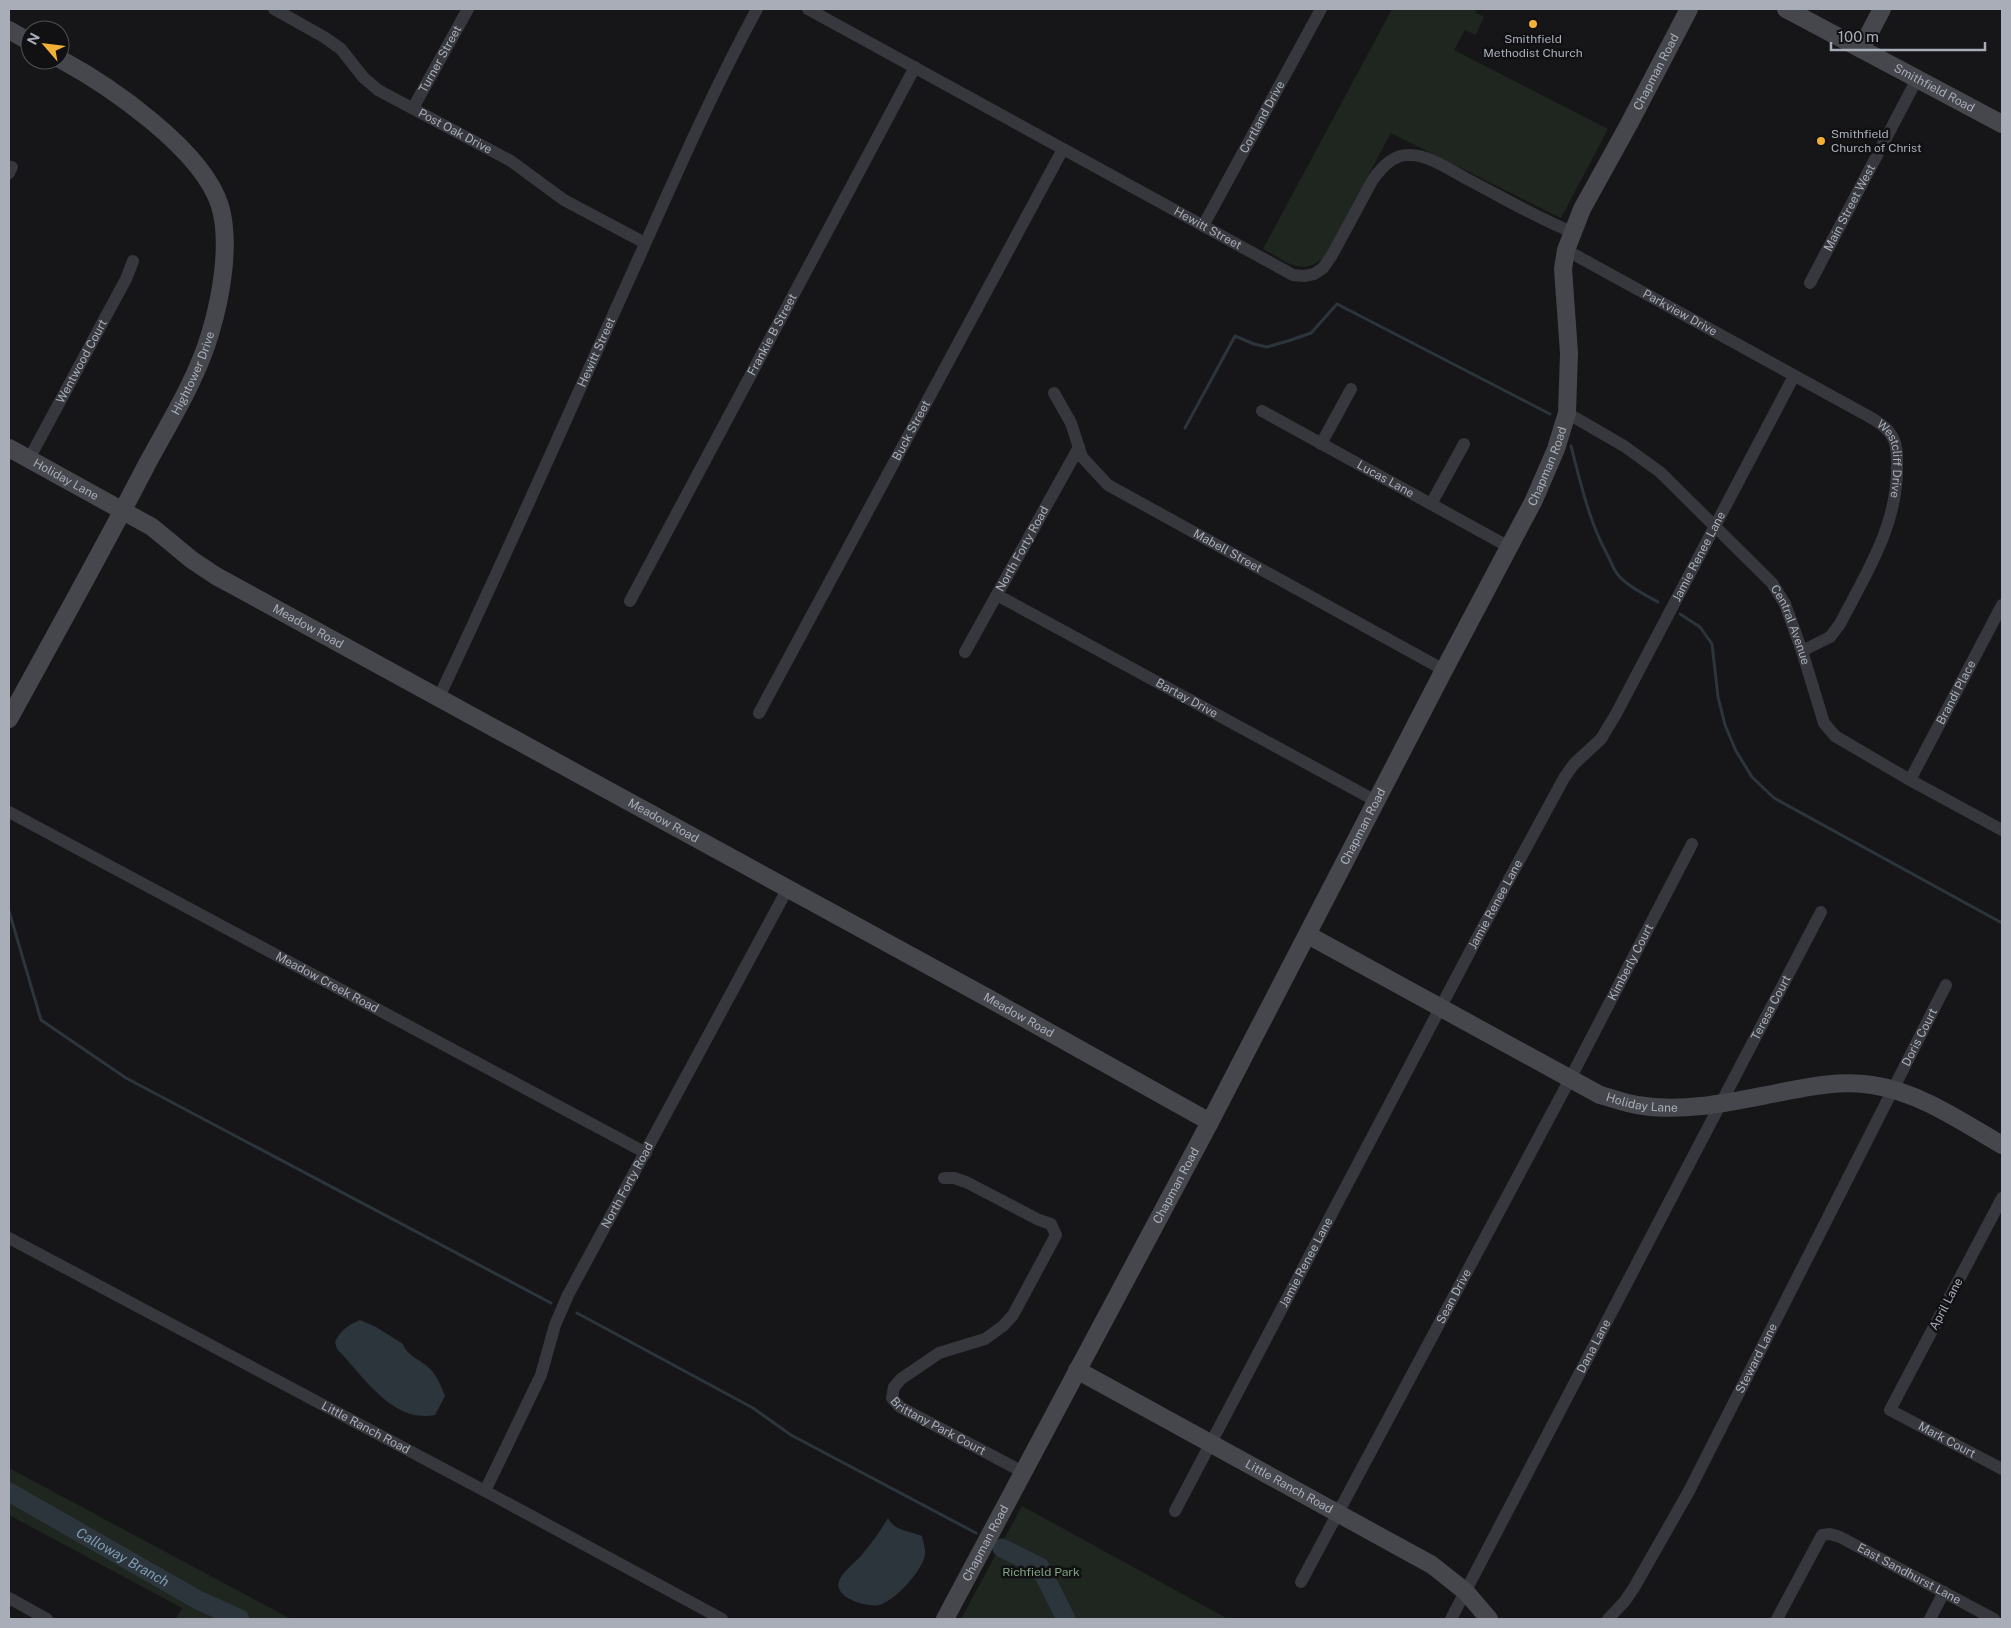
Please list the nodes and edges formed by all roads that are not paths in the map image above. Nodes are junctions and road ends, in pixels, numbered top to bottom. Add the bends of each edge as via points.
1 (274, 9) edge
2 (468, 9) edge
3 (757, 9) edge
4 (808, 9) edge
5 (1320, 9) edge
6 (1689, 9) edge
7 (1786, 9) edge
8 (1882, 9) edge
9 (295, 14) edge
10 (9, 30) edge
11 (20, 36) edge
12 (1861, 49) junction
13 (70, 64) edge
14 (915, 67) junction
15 (1917, 79) junction
16 (413, 108) junction
17 (2002, 124) edge
18 (1063, 149) junction
19 (1203, 226) junction
20 (1572, 232) junction
21 (645, 244) junction
22 (1566, 250) junction
23 (133, 261) dead end
24 (1810, 283) dead end
25 (1794, 376) junction
26 (1351, 389) dead end
27 (1054, 393) dead end
28 (1262, 411) dead end
29 (1567, 413) junction
30 (1321, 444) junction
31 (1464, 444) dead end
32 (1079, 447) junction
33 (9, 448) edge
34 (29, 459) junction
35 (1431, 504) junction
36 (123, 510) junction
37 (1715, 524) junction
38 (1509, 547) junction
39 (997, 595) junction
40 (630, 601) dead end
41 (2002, 606) edge
42 (1802, 651) junction
43 (965, 652) dead end
44 (1444, 670) junction
45 (439, 697) junction
46 (759, 713) dead end
47 (9, 719) edge
48 (1910, 780) junction
49 (1376, 801) junction
50 (9, 812) edge
51 (2002, 830) edge
52 (1692, 844) dead end
53 (788, 888) junction
54 (1821, 912) dead end
55 (1308, 935) junction
56 (1946, 985) dead end
57 (1441, 1006) junction
58 (1570, 1079) junction
59 (1894, 1089) junction
60 (1722, 1103) junction
61 (1210, 1122) junction
62 (2002, 1145) edge
63 (646, 1152) junction
64 (944, 1178) dead end
65 (2002, 1198) edge
66 (9, 1238) edge
67 (1078, 1370) junction
68 (1890, 1410) joint
69 (1210, 1443) junction
70 (2002, 1469) edge
71 (1023, 1472) junction
72 (485, 1491) junction
73 (1175, 1511) dead end
74 (1338, 1513) junction
75 (1301, 1582) dead end
76 (1466, 1592) junction
77 (1944, 1592) junction
78 (9, 1598) edge
79 (47, 1619) edge
80 (722, 1619) edge
81 (946, 1619) edge
82 (1451, 1619) edge
83 (1489, 1619) edge
84 (1608, 1619) edge
85 (1777, 1619) edge
86 (1930, 1619) edge
87 (1994, 1619) edge

1 - 9 street, Post Oak Drive
2 - 16 street, Turner Street
3 - 21 street, Hewitt Street
4 - 14 street, Hewitt Street
5 - 19 street, Cortland Drive
6 - 20 street, Chapman Road
7 - 12 street, Smithfield Road
8 - 12 street
9 - 16 street, Post Oak Drive via 341,49 378,90
10 - 11 street
12 - 15 street, Smithfield Road
13 - 36 street, Hightower Drive via 133,106 196,164 212,186 224,230 224,261 216,311 200,362
14 - 18 street, Hewitt Street
14 - 40 street, Frankie B Street
15 - 17 street, Smithfield Road
15 - 24 street, Main Street West
16 - 21 street, Post Oak Drive via 511,161 564,200
18 - 19 street, Hewitt Street
18 - 46 street, Buck Street
19 - 20 street, Hewitt Street via 1293,275 1314,274 1332,255 1380,170 1405,155 1415,155
20 - 22 street, Chapman Road
21 - 45 street, Hewitt Street
22 - 25 street, Parkview Drive
22 - 29 street, Chapman Road via 1563,269 1569,353
23 - 34 street, Wentwood Court
25 - 37 street, Jamie Renee Lane
25 - 42 street, Westcliff Drive via 1880,423 1893,437 1897,450 1894,507 1886,535 1840,624 1830,637
26 - 30 street
27 - 32 street, Mabell Street via 1071,423
28 - 30 street, Lucas Lane
29 - 37 street, Central Avenue via 1624,446 1660,472
29 - 38 street, Chapman Road via 1534,500
30 - 35 street, Lucas Lane
31 - 35 street
32 - 39 street, North Forty Road
32 - 44 street, Mabell Street via 1082,457 1108,485
33 - 34 street, Holiday Lane
34 - 36 street, Holiday Lane
35 - 38 street, Lucas Lane
36 - 45 street, Meadow Road via 152,527 216,576
36 - 47 street, Hightower Drive
37 - 42 street, Central Avenue via 1772,583 1785,604
37 - 57 street, Jamie Renee Lane via 1616,714 1601,739 1564,778
38 - 44 street, Chapman Road
39 - 43 street, North Forty Road
39 - 49 street, Bartay Drive
41 - 48 street, Brandi Place
42 - 48 street, Central Avenue via 1824,722 1835,736
44 - 49 street, Chapman Road
45 - 53 street, Meadow Road
48 - 51 street, Central Avenue
49 - 55 street, Chapman Road
50 - 63 street, Meadow Creek Road
52 - 58 street, Kimberly Court
53 - 61 street, Meadow Road
53 - 63 street, North Forty Road
54 - 60 street, Teresa Court
55 - 57 street, Holiday Lane
55 - 61 street, Chapman Road
56 - 59 street, Doris Court
57 - 58 street, Holiday Lane
57 - 69 street, Jamie Renee Lane
58 - 60 street, Holiday Lane via 1600,1094 1636,1105 1692,1107
58 - 74 street, Sean Drive
59 - 60 street, Holiday Lane via 1849,1083 1820,1085
59 - 62 street, Holiday Lane via 1942,1110
59 - 84 street, Steward Lane via 1689,1491 1635,1586
60 - 76 street, Dana Lane
61 - 67 street, Chapman Road
63 - 72 street, North Forty Road via 568,1295 555,1325 542,1375
64 - 71 street, Brittany Park Court via 966,1182 1052,1224 1056,1234 1004,1326 985,1338 939,1353 901,1379 894,1387 892,1398 900,1407
65 - 68 street, April Lane
66 - 72 street, Little Ranch Road
67 - 69 street, Little Ranch Road
67 - 71 street, Chapman Road
68 - 70 street, Mark Court
69 - 73 street, Jamie Renee Lane
69 - 74 street, Little Ranch Road
71 - 81 street, Chapman Road
72 - 80 street, Little Ranch Road
74 - 75 street, Sean Drive
74 - 76 street, Little Ranch Road via 1432,1565
76 - 82 street, Dana Lane
76 - 83 street, Little Ranch Road
77 - 85 street, East Sandhurst Lane via 1840,1537 1822,1535
77 - 86 street
77 - 87 street, East Sandhurst Lane
78 - 79 street

